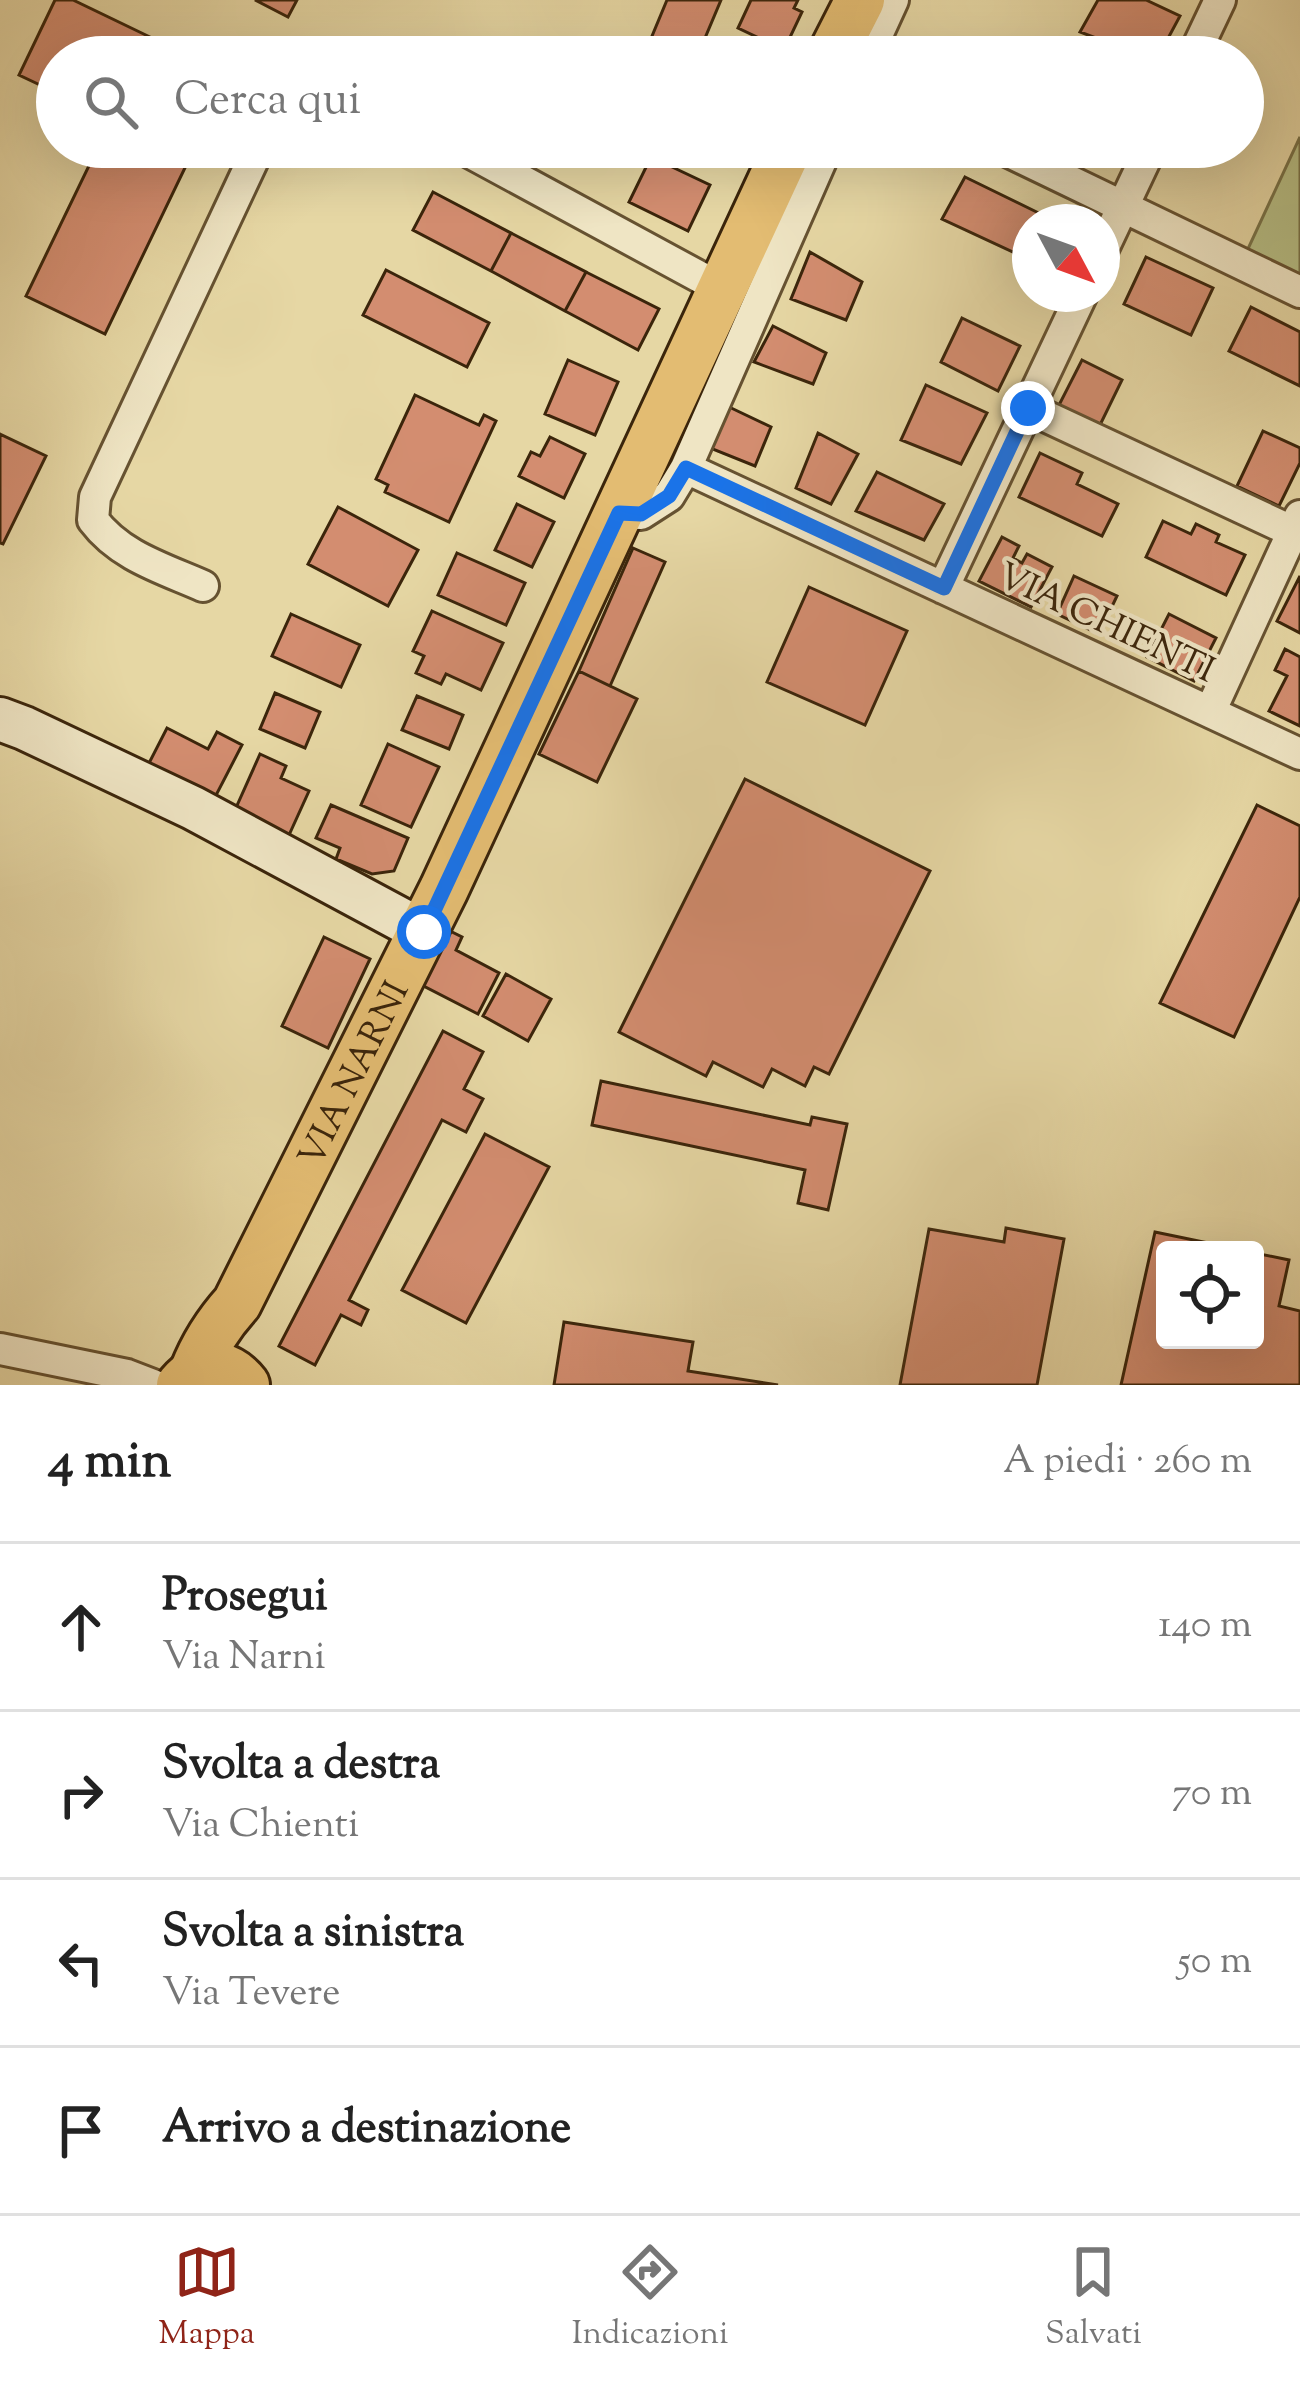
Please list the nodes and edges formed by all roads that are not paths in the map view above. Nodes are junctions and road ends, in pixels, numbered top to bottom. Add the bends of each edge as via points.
1 (860, 0) edge
2 (893, 0) edge
3 (1220, 0) edge
4 (842, 36) edge
5 (877, 36) edge
6 (1203, 36) edge
7 (249, 168) edge
8 (499, 168) edge
9 (778, 168) edge
10 (818, 168) edge
11 (1042, 168) edge
12 (1141, 168) edge
13 (1123, 207) junction
14 (1120, 213) edge
15 (722, 289) junction
16 (1300, 292) edge
17 (1073, 312) edge
18 (1028, 408) junction
19 (686, 468) junction
20 (619, 513) junction
21 (1298, 527) edge
22 (203, 586) dead end
23 (944, 588) junction
24 (1210, 712) junction
25 (0, 719) edge
26 (1300, 754) edge
27 (424, 932) junction
28 (0, 1349) edge
29 (214, 1380) edge

1 - 4 main road
2 - 5 street
3 - 6 street
7 - 22 street via 95,497 93,520 107,539
8 - 15 street
9 - 15 main road, VIA NARNI
10 - 19 street
11 - 13 street
12 - 13 street
13 - 14 street
13 - 16 street
15 - 20 main road, VIA NARNI
17 - 18 street
18 - 21 street
18 - 23 street
19 - 20 street via 669,496 641,514
19 - 23 street, VIA CHIENTI
20 - 27 main road, VIA NARNI
21 - 24 street
23 - 24 street, VIA CHIENTI
24 - 26 street, VIA CHIENTI
25 - 27 street via 193,808
27 - 29 main road, VIA NARNI via 237,1303 234,1357
28 - 29 street, VIA NARNI via 127,1375

